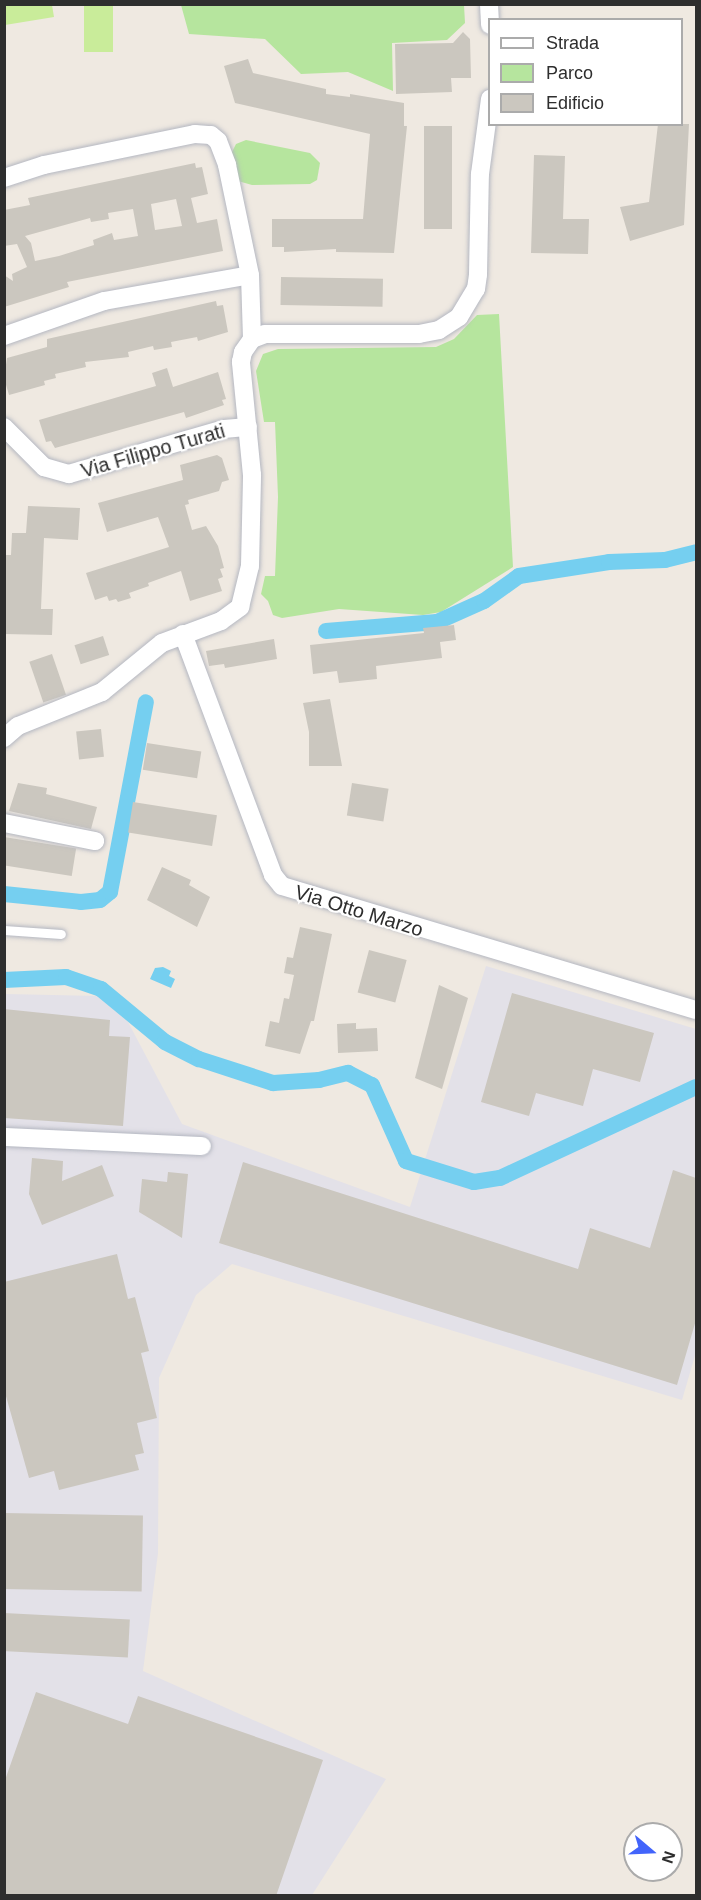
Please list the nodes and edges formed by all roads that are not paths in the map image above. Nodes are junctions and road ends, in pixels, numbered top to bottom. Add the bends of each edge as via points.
1 (488, 107) edge
2 (4, 178) edge
3 (250, 275) junction
4 (4, 336) edge
5 (252, 339) junction
6 (4, 427) edge
7 (248, 427) junction
8 (183, 634) junction
9 (4, 738) edge
10 (4, 823) edge
11 (95, 841) dead end
12 (4, 930) edge
13 (61, 934) dead end
14 (696, 1010) edge
15 (4, 1137) edge
16 (202, 1146) dead end

1 - 5 street via 480,174 477,281 459,317 439,330 419,334 265,334
2 - 3 street via 44,165 195,134 210,135 218,141 227,165
3 - 4 street via 104,301
3 - 5 street
5 - 7 street via 241,362
6 - 7 street, Via Filippo Turati via 44,467 69,474 224,429
7 - 8 street via 252,476 248,588 233,614
8 - 9 street via 150,652 102,692 18,726
8 - 14 street, Via Otto Marzo via 273,875 282,886
10 - 11 street
12 - 13 lane
15 - 16 street

